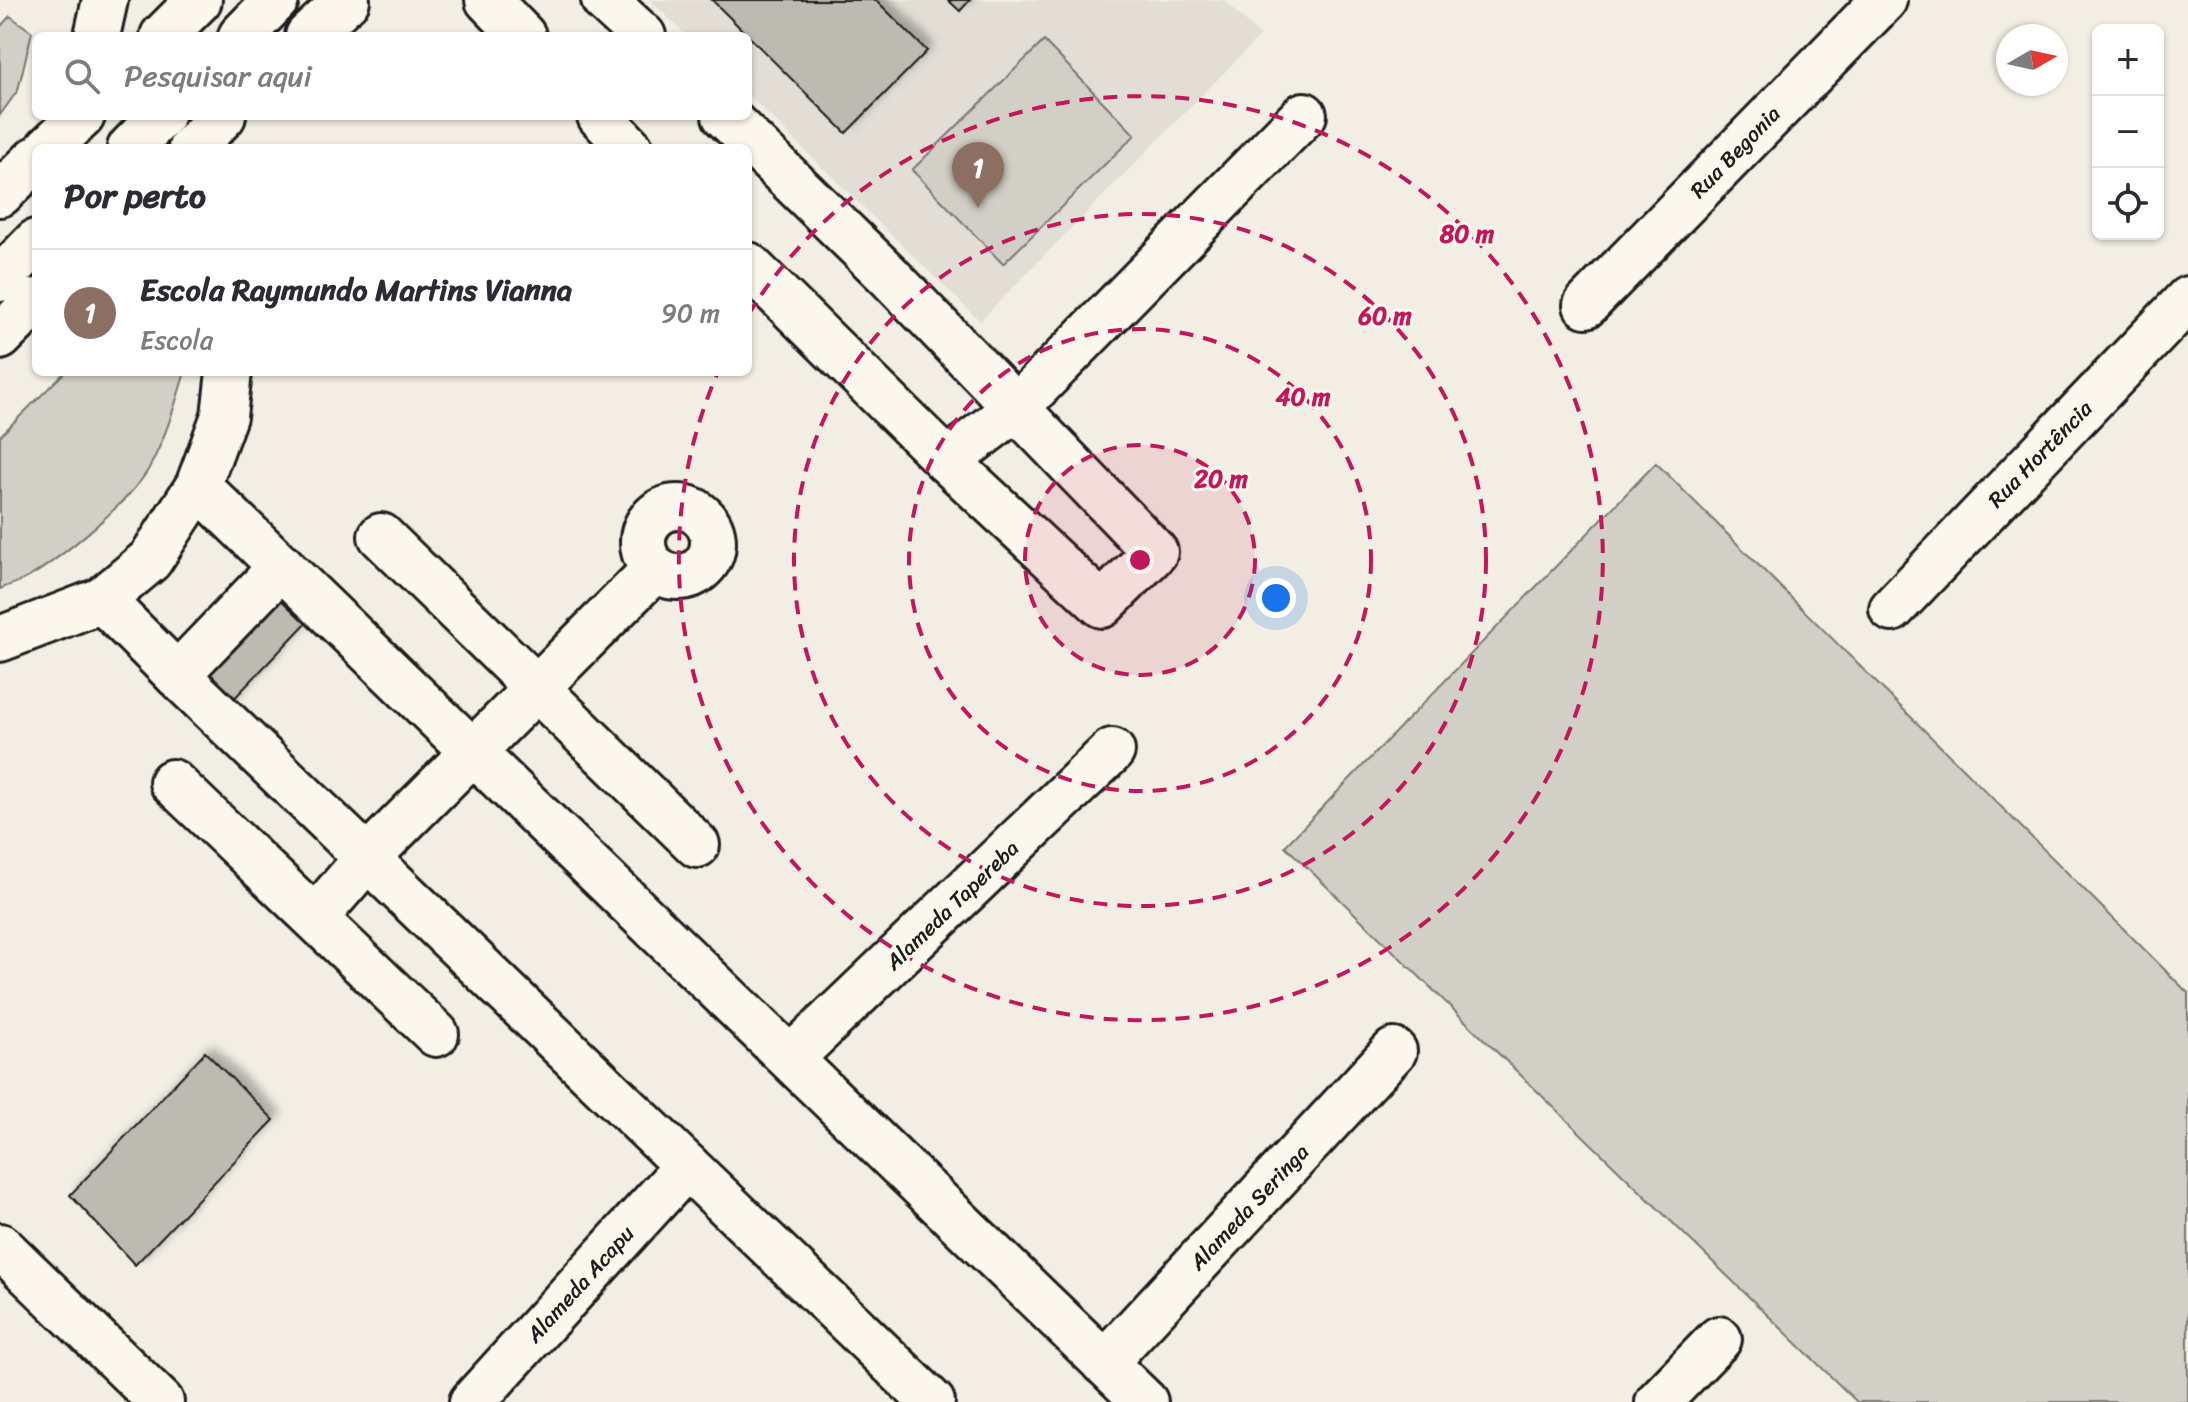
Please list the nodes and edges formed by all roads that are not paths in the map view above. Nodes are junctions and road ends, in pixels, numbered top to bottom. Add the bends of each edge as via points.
1 (105, 0) edge
2 (199, 0) edge
3 (276, 0) edge
4 (347, 0) edge
5 (488, 0) edge
6 (604, 0) edge
7 (1884, 0) edge
8 (98, 32) edge
9 (167, 32) edge
10 (245, 32) edge
11 (312, 32) edge
12 (519, 32) edge
13 (639, 32) edge
14 (1304, 115) dead end
15 (157, 120) edge
16 (604, 120) edge
17 (729, 120) edge
18 (134, 144) edge
19 (626, 144) edge
20 (32, 163) edge
21 (0, 194) edge
22 (32, 246) edge
23 (752, 269) edge
24 (0, 279) edge
25 (2188, 299) edge
26 (32, 305) edge
27 (1586, 305) dead end
28 (0, 337) edge
29 (229, 376) edge
30 (1015, 409) junction
31 (947, 461) junction
32 (198, 486) junction
33 (381, 536) dead end
34 (282, 566) junction
35 (655, 569) dead end
36 (102, 600) junction
37 (1892, 609) dead end
38 (0, 639) edge
39 (177, 675) junction
40 (536, 688) junction
41 (1112, 751) dead end
42 (473, 752) junction
43 (172, 782) dead end
44 (697, 845) dead end
45 (368, 857) junction
46 (315, 918) junction
47 (436, 1034) dead end
48 (1394, 1051) dead end
49 (791, 1058) junction
50 (687, 1166) junction
51 (0, 1246) edge
52 (1719, 1339) dead end
53 (1104, 1363) junction
54 (161, 1402) edge
55 (472, 1402) edge
56 (932, 1402) edge
57 (1145, 1402) edge
58 (1658, 1402) edge

1 - 8 street
2 - 9 street
3 - 10 street
4 - 11 street
5 - 12 street
6 - 13 street
7 - 27 street, Rua Begonia
14 - 30 street
15 - 18 street
16 - 19 street
17 - 30 street
20 - 21 street
22 - 24 street
23 - 31 street
25 - 37 street, Rua Hortência
26 - 28 street
29 - 32 street via 224,416
30 - 31 street
30 - 31 street via 1155,552 1102,605
32 - 34 street
32 - 36 street via 150,560
33 - 40 street
34 - 39 street
34 - 42 street
35 - 40 street
36 - 38 street
36 - 39 street
39 - 45 street
40 - 42 street
40 - 44 street
41 - 49 street, Alameda Tapereba
42 - 45 street
42 - 49 street
43 - 46 street
45 - 46 street
45 - 50 street
46 - 47 street
48 - 53 street, Alameda Seringa
49 - 53 street
50 - 55 street, Alameda Acapu
50 - 56 street
51 - 54 street
52 - 58 street
53 - 57 street

